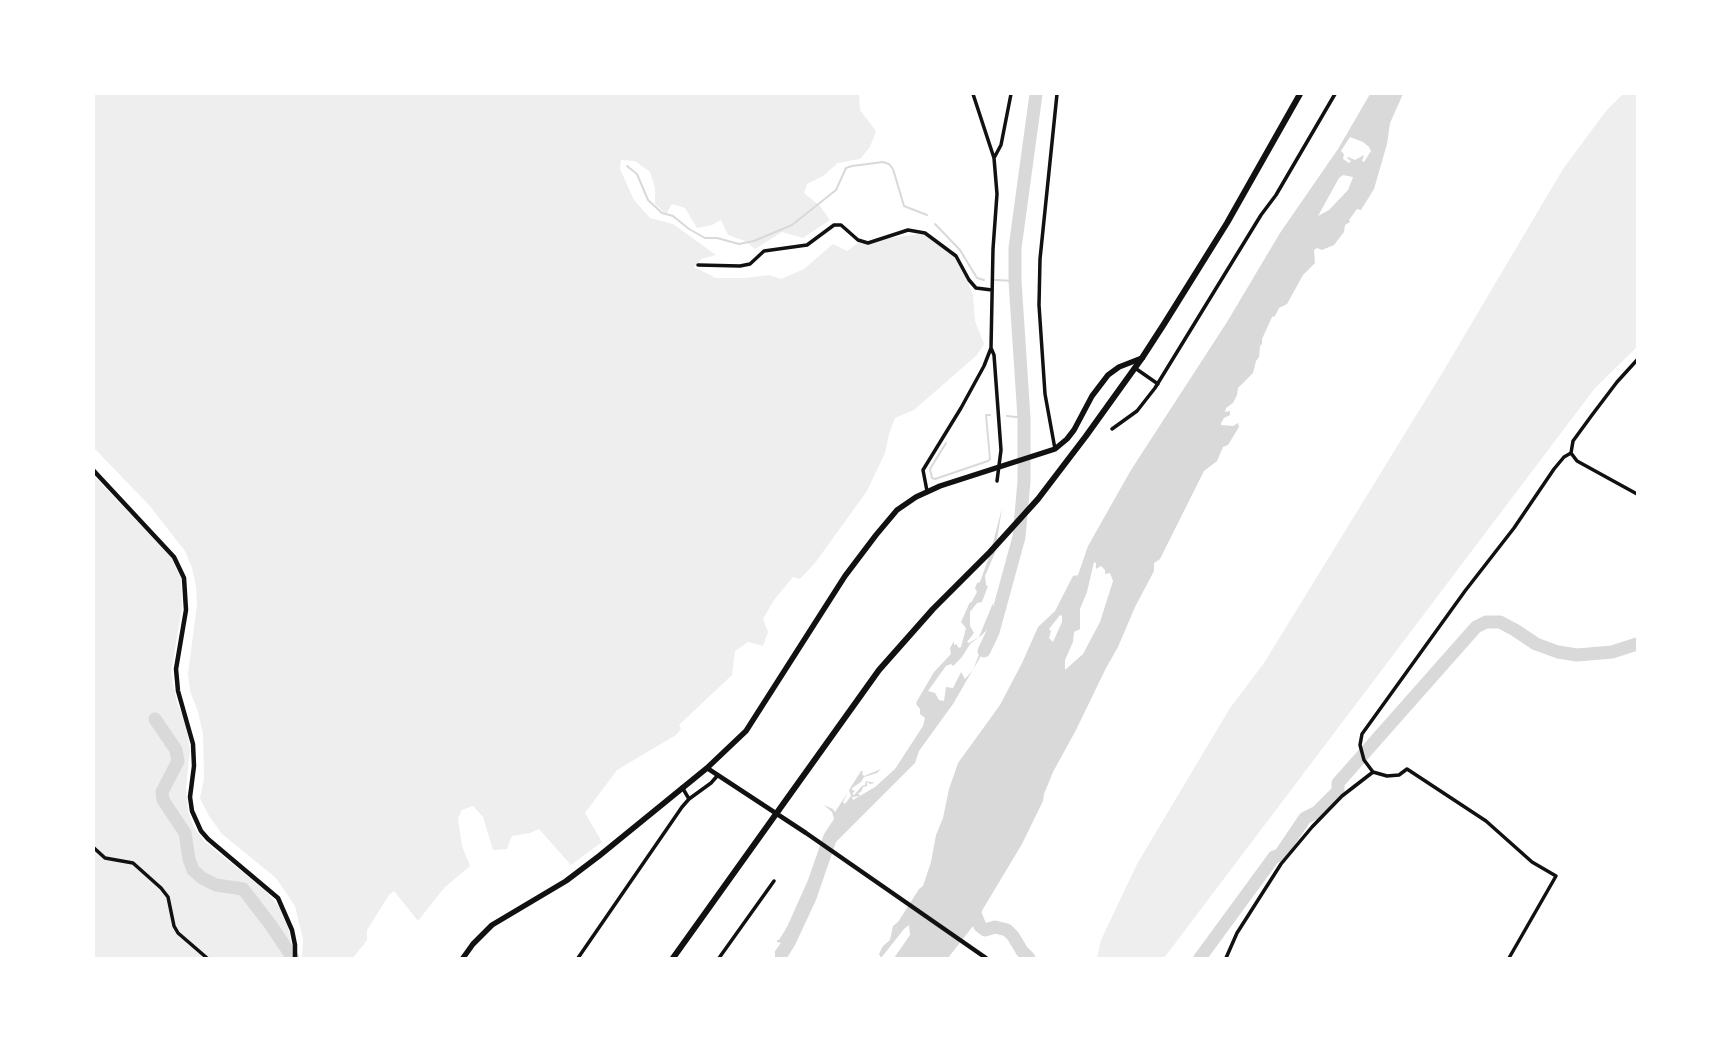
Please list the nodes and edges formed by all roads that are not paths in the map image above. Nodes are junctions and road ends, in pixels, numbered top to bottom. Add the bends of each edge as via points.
1 (973, 94) edge
2 (1011, 94) edge
3 (1057, 94) edge
4 (1300, 94) edge
5 (1335, 94) edge
6 (994, 158) junction
7 (698, 265) dead end
8 (992, 290) junction
9 (991, 348) junction
10 (1142, 358) junction
11 (1637, 360) edge
12 (1135, 368) junction
13 (1158, 384) junction
14 (1112, 428) dead end
15 (1054, 450) junction
16 (1571, 452) junction
17 (1000, 468) junction
18 (94, 471) edge
19 (997, 481) dead end
20 (927, 491) junction
21 (1637, 494) edge
22 (707, 768) junction
23 (1373, 772) junction
24 (718, 775) junction
25 (682, 787) junction
26 (689, 799) junction
27 (777, 814) junction
28 (94, 848) edge
29 (774, 881) dead end
30 (207, 958) edge
31 (295, 958) edge
32 (463, 958) edge
33 (578, 958) edge
34 (673, 958) edge
35 (719, 958) edge
36 (986, 958) edge
37 (1226, 958) edge
38 (1509, 958) edge

1 - 6 street
2 - 6 street via 1001,145
3 - 15 street via 1040,259 1039,305 1045,394
4 - 10 highway via 1227,223
5 - 13 street via 1276,195 1253,228
6 - 8 street via 997,194
7 - 8 street via 750,264 764,251 807,245 834,225 841,225 858,240 868,243 908,230 925,233 956,256 976,288
8 - 9 street
9 - 17 street via 994,355 999,409
9 - 20 street via 961,408 923,470
10 - 12 highway
10 - 15 main road via 1119,367 1108,375 1092,396 1070,435
11 - 16 street via 1616,382 1592,414 1574,441
12 - 13 street
12 - 27 highway via 1038,499 879,670
13 - 14 street via 1137,411
15 - 17 main road
16 - 21 street via 1577,462
16 - 23 street via 1554,469 1514,528 1362,734 1360,745 1364,760
17 - 19 street
17 - 20 main road
18 - 31 street via 174,557 184,578 186,610 176,674 178,691 193,744 194,766 190,796 192,811 208,839 278,898 292,930
20 - 22 main road via 897,510 876,535 811,627 746,731
22 - 24 street
22 - 25 main road
23 - 37 street via 1342,796 1281,864 1238,933
23 - 38 street via 1387,776 1399,775 1407,769 1486,821 1532,862 1556,876
24 - 26 street
24 - 27 street
25 - 26 street
25 - 32 main road via 566,881 492,925
26 - 33 street
27 - 34 highway
27 - 36 street
28 - 30 street via 106,858 133,863 161,888 168,897 178,933
29 - 35 street

